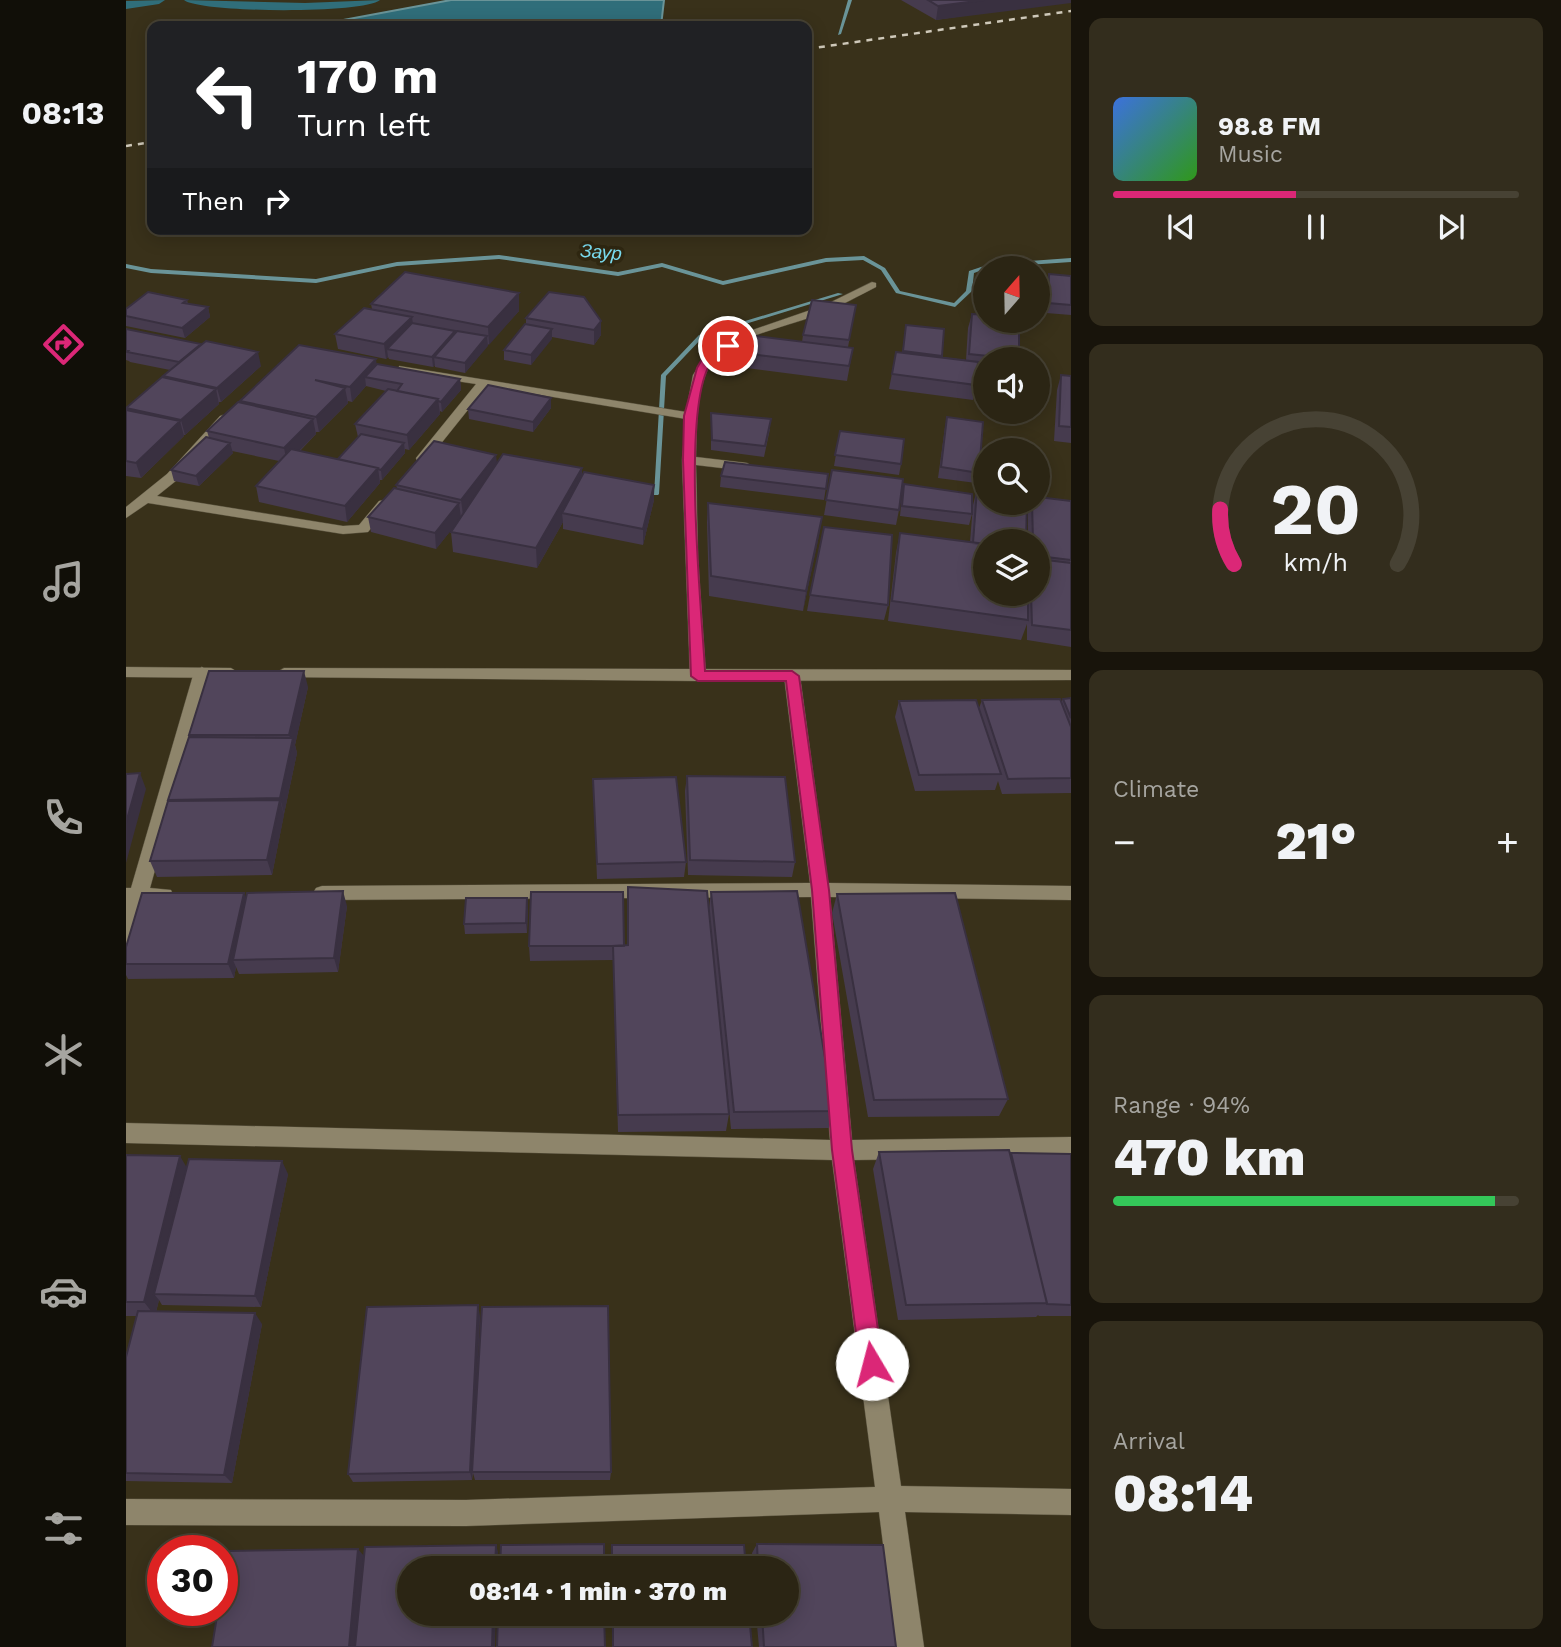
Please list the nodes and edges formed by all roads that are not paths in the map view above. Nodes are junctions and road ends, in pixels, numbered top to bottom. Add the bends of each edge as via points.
1 (872, 285) dead end
2 (391, 367) edge
3 (484, 382) junction
4 (232, 412) edge
5 (690, 416) junction
6 (688, 460) junction
7 (415, 466) edge
8 (756, 468) edge
9 (389, 497) edge
10 (145, 498) junction
11 (126, 514) edge
12 (126, 672) edge
13 (202, 672) junction
14 (244, 673) edge
15 (271, 673) edge
16 (1071, 674) edge
17 (698, 676) junction
18 (792, 676) junction
19 (820, 890) junction
20 (1071, 892) edge
21 (300, 893) edge
22 (180, 895) edge
23 (133, 896) edge
24 (126, 939) edge
25 (126, 1133) edge
26 (1071, 1147) edge
27 (842, 1150) junction
28 (890, 1499) junction
29 (1071, 1502) edge
30 (126, 1512) edge
31 (910, 1647) edge

1 - 5 street via 709,356
2 - 3 street
3 - 5 street
3 - 7 street
4 - 10 street via 172,477
5 - 6 street
6 - 8 street
6 - 17 street
9 - 10 street via 363,529 343,530
10 - 11 street
12 - 13 street
13 - 14 street
13 - 23 street
15 - 17 street
16 - 18 street
17 - 18 street
18 - 19 street
19 - 20 street
19 - 21 street
19 - 27 street
22 - 23 street
23 - 24 street
25 - 27 street
26 - 27 street
27 - 28 street
28 - 29 street
28 - 30 street via 466,1513
28 - 31 street

